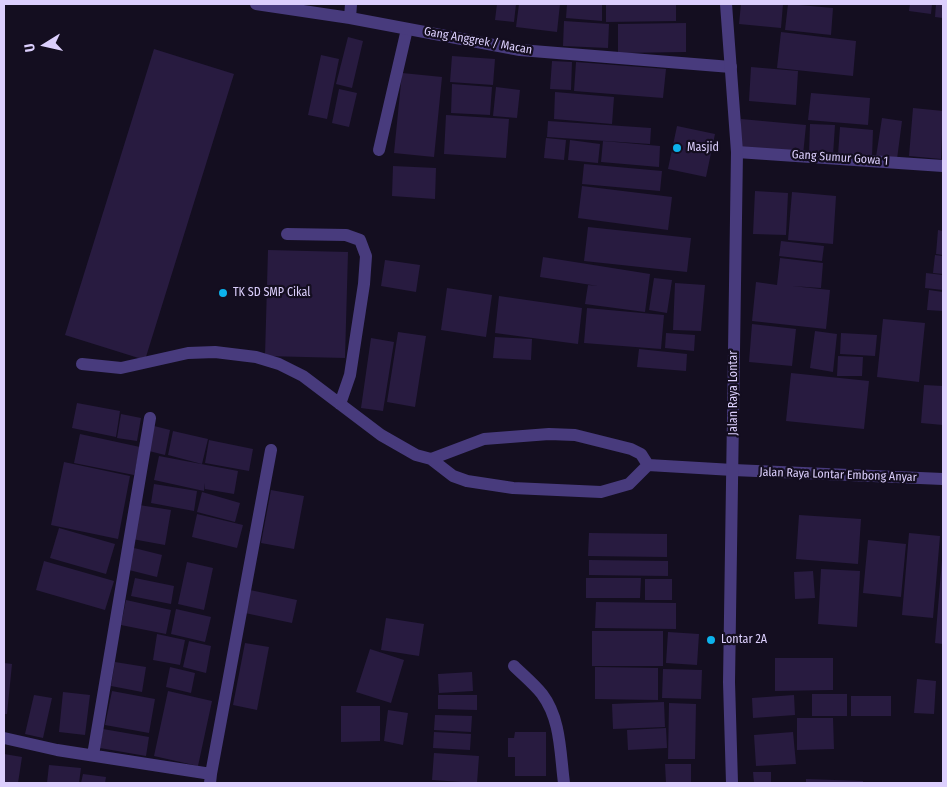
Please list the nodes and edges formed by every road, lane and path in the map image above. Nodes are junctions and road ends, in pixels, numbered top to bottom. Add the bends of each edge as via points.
1 (256, 4) edge
2 (352, 4) edge
3 (726, 4) edge
4 (350, 18) junction
5 (407, 29) junction
6 (732, 67) junction
7 (380, 150) dead end
8 (737, 152) junction
9 (943, 166) edge
10 (287, 234) dead end
11 (82, 364) dead end
12 (340, 404) junction
13 (150, 418) dead end
14 (271, 450) dead end
15 (431, 458) junction
16 (648, 465) junction
17 (733, 470) junction
18 (943, 478) edge
19 (514, 666) dead end
20 (4, 738) edge
21 (93, 755) junction
22 (211, 779) edge
23 (564, 783) edge
24 (732, 783) edge

1 - 4 street, Gang Anggrek / Macan
2 - 4 street
3 - 6 street, Jalan Raya Lontar
4 - 5 street, Gang Anggrek / Macan
5 - 6 street, Gang Anggrek / Macan via 520,50
5 - 7 street
6 - 8 street, Jalan Raya Lontar
8 - 9 street, Gang Sumur Gowa 1
8 - 17 street, Jalan Raya Lontar
10 - 12 street via 346,234 360,240 366,256 350,375
11 - 12 street via 121,368 188,353 215,352 256,357 304,376
12 - 15 street via 382,435 416,455
13 - 21 street
14 - 22 street
15 - 16 street via 484,439 549,434 575,435 631,448 641,454
15 - 16 street via 454,476 467,481 513,488 600,492 629,484
16 - 17 street, Jalan Raya Lontar Embong Anyar
17 - 18 street, Jalan Raya Lontar Embong Anyar
17 - 24 street, Jalan Raya Lontar via 729,682
19 - 23 street via 541,693 552,711
20 - 21 street
21 - 22 street

